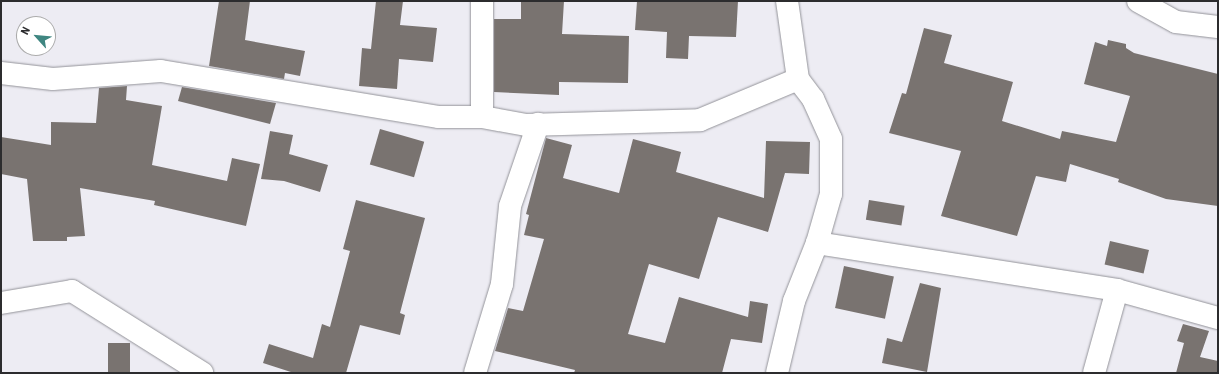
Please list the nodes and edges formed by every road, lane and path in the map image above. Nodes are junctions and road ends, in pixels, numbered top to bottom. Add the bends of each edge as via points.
1 (482, 1) edge
2 (787, 1) edge
3 (1138, 1) edge
4 (1218, 27) edge
5 (1, 73) edge
6 (798, 79) junction
7 (482, 117) junction
8 (538, 124) junction
9 (817, 243) junction
10 (1117, 290) junction
11 (1, 303) edge
12 (1218, 318) edge
13 (202, 373) edge
14 (474, 373) edge
15 (777, 373) edge
16 (1094, 373) edge

1 - 7 street
2 - 6 street
3 - 4 street via 1176,22
5 - 7 street via 53,79 161,71 439,117
6 - 8 street via 700,120
6 - 9 street via 813,99 831,139 831,194
7 - 8 street
8 - 14 street via 510,206 502,284
9 - 10 street
9 - 15 street via 794,301
10 - 12 street
10 - 16 street
11 - 13 street via 72,291

